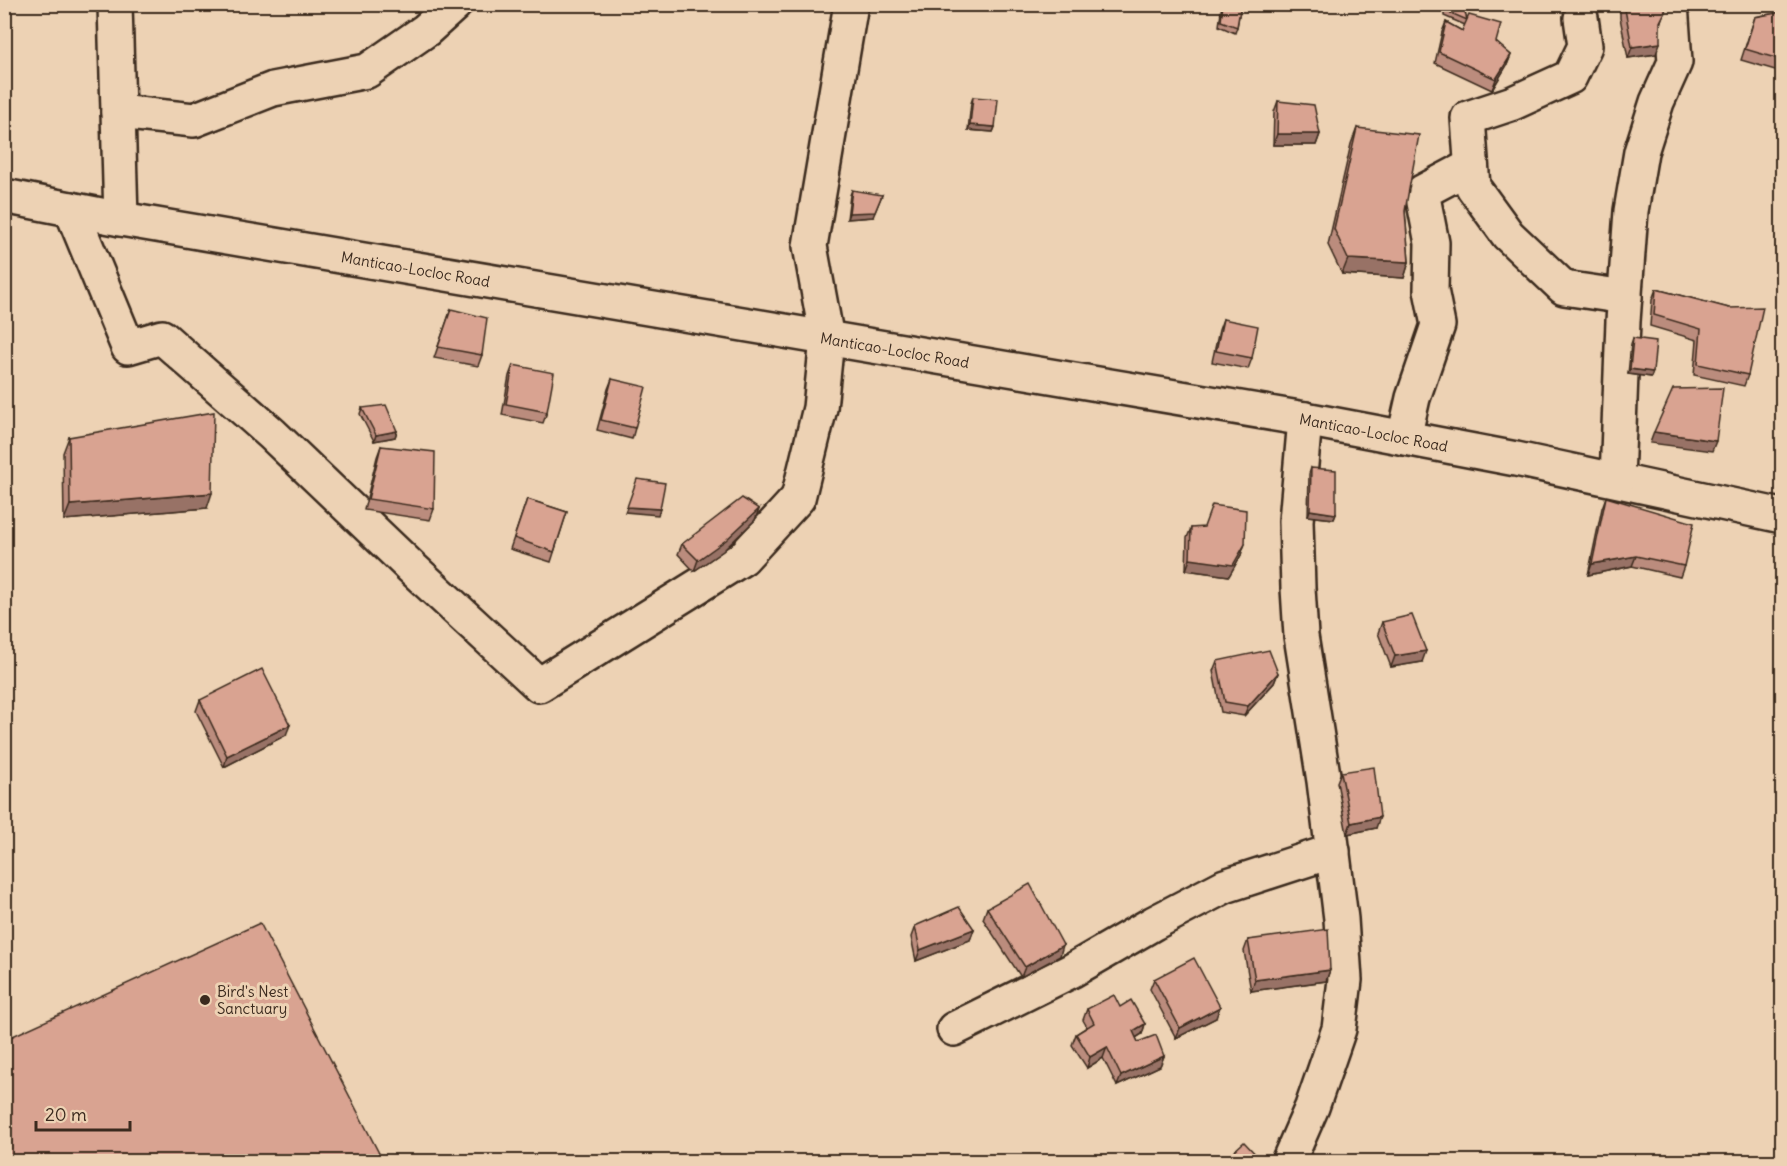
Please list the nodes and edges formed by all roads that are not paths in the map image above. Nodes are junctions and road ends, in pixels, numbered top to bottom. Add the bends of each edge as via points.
1 (115, 4) edge
2 (455, 4) edge
3 (851, 4) edge
4 (1671, 4) edge
5 (1581, 18) dead end
6 (118, 112) junction
7 (1471, 166) junction
8 (4, 196) edge
9 (71, 209) junction
10 (121, 219) junction
11 (1624, 297) junction
12 (827, 339) junction
13 (1305, 419) junction
14 (1404, 438) junction
15 (1617, 480) junction
16 (1782, 516) edge
17 (1333, 851) junction
18 (954, 1029) dead end
19 (1288, 1161) edge

1 - 6 street
2 - 6 street via 426,30 367,70 273,89 194,120
3 - 12 street via 810,246
4 - 11 street via 1675,62 1641,152 1631,211
5 - 7 street via 1585,46 1570,77 1468,118
6 - 10 street
7 - 11 street via 1473,187 1508,235 1564,288
7 - 14 street via 1422,192 1432,243 1431,290 1438,325
8 - 9 street, Manticao-Locloc Road
9 - 10 street, Manticao-Locloc Road
9 - 12 street via 128,347 162,337 272,434 539,685 743,558 798,498 820,408
10 - 12 street, Manticao-Locloc Road
11 - 15 street
12 - 13 street, Manticao-Locloc Road
13 - 14 street, Manticao-Locloc Road
13 - 17 street via 1296,521 1298,588
14 - 15 street, Manticao-Locloc Road
15 - 16 street, Manticao-Locloc Road
17 - 18 street via 1225,886 1071,971
17 - 19 street via 1345,980 1339,1029

